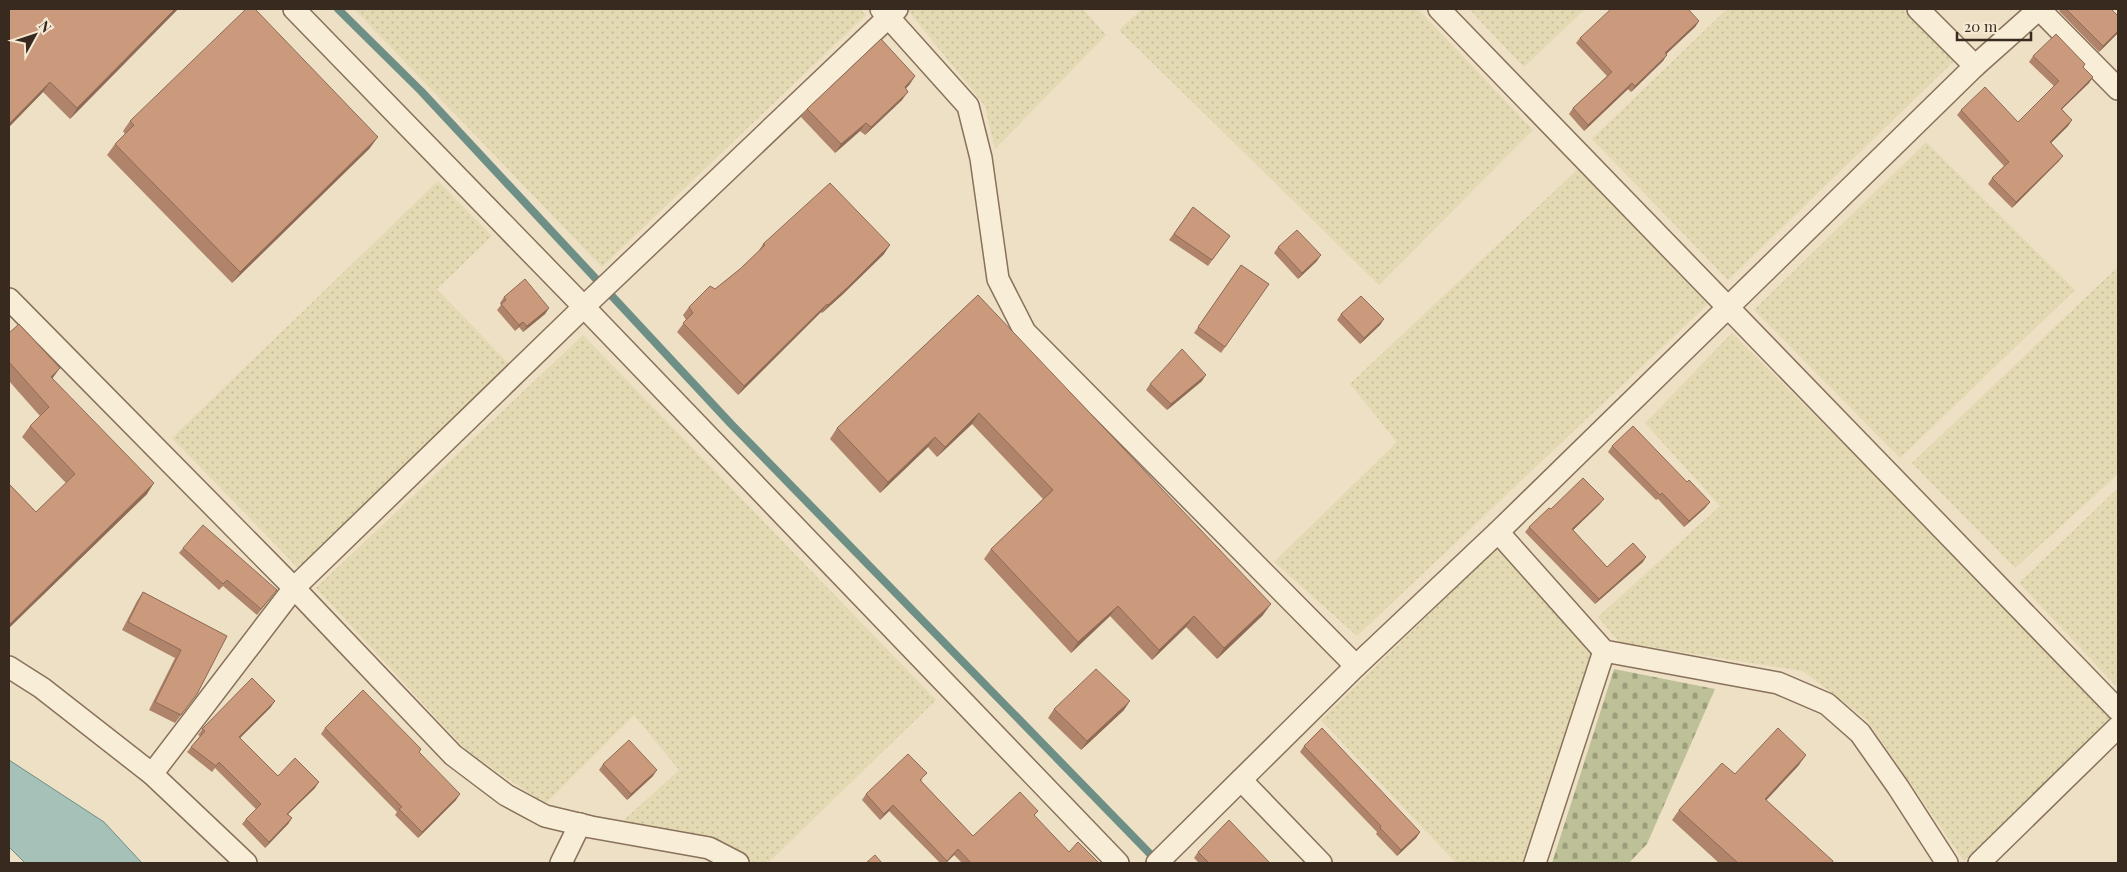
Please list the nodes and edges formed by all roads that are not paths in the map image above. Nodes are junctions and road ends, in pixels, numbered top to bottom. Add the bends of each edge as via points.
1 (294, 9) edge
2 (1438, 9) edge
3 (1918, 9) edge
4 (889, 11) edge
5 (1975, 66) junction
6 (2118, 90) edge
7 (10, 303) edge
8 (588, 303) junction
9 (1727, 306) junction
10 (1498, 532) junction
11 (294, 588) junction
12 (1604, 651) junction
13 (1356, 666) junction
14 (9, 667) edge
15 (2118, 710) edge
16 (2118, 727) edge
17 (152, 774) junction
18 (1241, 780) junction
19 (580, 824) junction
20 (246, 863) edge
21 (561, 863) edge
22 (738, 863) edge
23 (1118, 863) edge
24 (1157, 863) edge
25 (1321, 863) edge
26 (1535, 863) edge
27 (1946, 863) edge
28 (1979, 863) edge

1 - 8 street
2 - 9 street
3 - 5 street
4 - 8 street
4 - 13 street via 968,106 981,158 998,279 1025,332
5 - 6 street via 2039,9
5 - 9 street
7 - 11 street
8 - 11 street
8 - 23 street
9 - 10 street
9 - 15 street
10 - 12 street
10 - 13 street
11 - 17 street
11 - 19 street via 453,755 514,800 545,816
12 - 26 street
12 - 27 street via 1778,683 1827,704 1860,733
13 - 18 street
14 - 17 street via 42,688
16 - 28 street
17 - 20 street
18 - 24 street
18 - 25 street
19 - 21 street
19 - 22 street via 709,848

